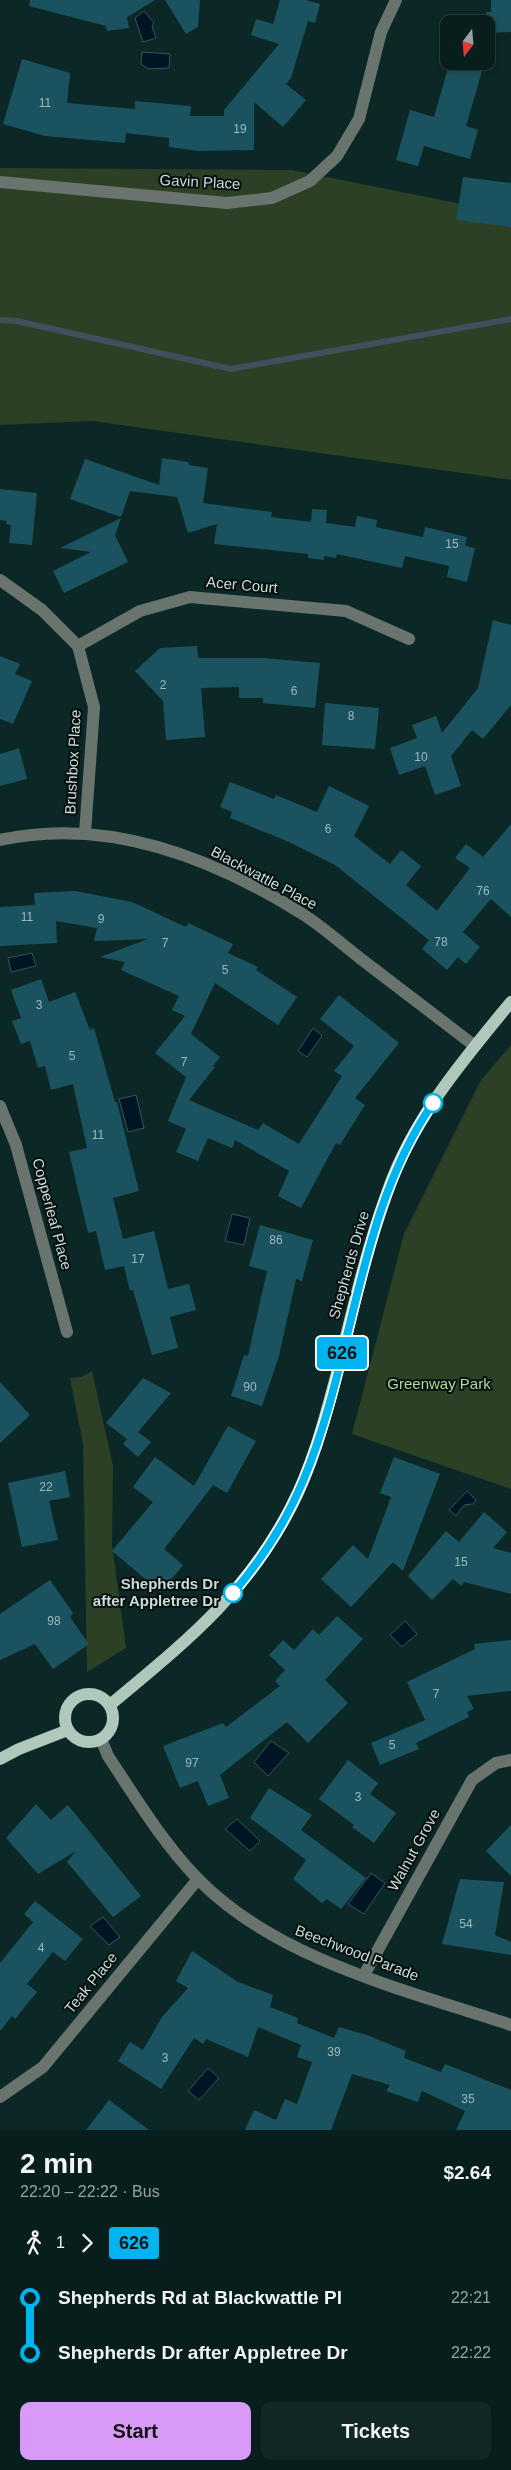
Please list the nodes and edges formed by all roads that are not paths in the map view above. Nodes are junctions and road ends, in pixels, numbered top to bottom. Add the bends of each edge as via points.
1 (396, 0) edge
2 (0, 182) edge
3 (0, 580) edge
4 (408, 639) dead end
5 (78, 646) junction
6 (85, 833) junction
7 (0, 840) edge
8 (511, 1002) edge
9 (476, 1046) junction
10 (0, 1106) edge
11 (67, 1332) dead end
12 (110, 1705) junction
13 (68, 1730) junction
14 (101, 1740) junction
15 (0, 1759) edge
16 (511, 1760) edge
17 (198, 1879) junction
18 (364, 1975) junction
19 (511, 2025) edge
20 (0, 2097) edge

1 - 2 street, Gavin Place via 381,32 359,119 337,156 310,181 272,198 227,203
3 - 5 street via 42,610
4 - 5 street, Acer Court via 346,611 190,597 140,611
5 - 6 street, Brushbox Place via 94,707
6 - 7 street, Blackwattle Place
6 - 9 street, Blackwattle Place via 155,846 200,861 241,880 305,916
8 - 9 main road, Shepherds Drive
9 - 12 main road, Shepherds Drive via 426,1113 394,1174 366,1259 323,1425 291,1507 271,1541 224,1604 174,1653
10 - 11 street, Copperleaf Place via 16,1145
12 - 13 main road via 89,1693 73,1699 65,1714
12 - 14 main road via 112,1728
13 - 14 main road via 79,1740
13 - 15 main road
14 - 17 street, Beechwood Parade via 116,1768
16 - 18 street, Walnut Grove via 496,1763 472,1780
17 - 18 street, Beechwood Parade via 234,1910 270,1934 312,1956
17 - 20 street, Teak Place via 43,2067
18 - 19 street, Beechwood Parade

